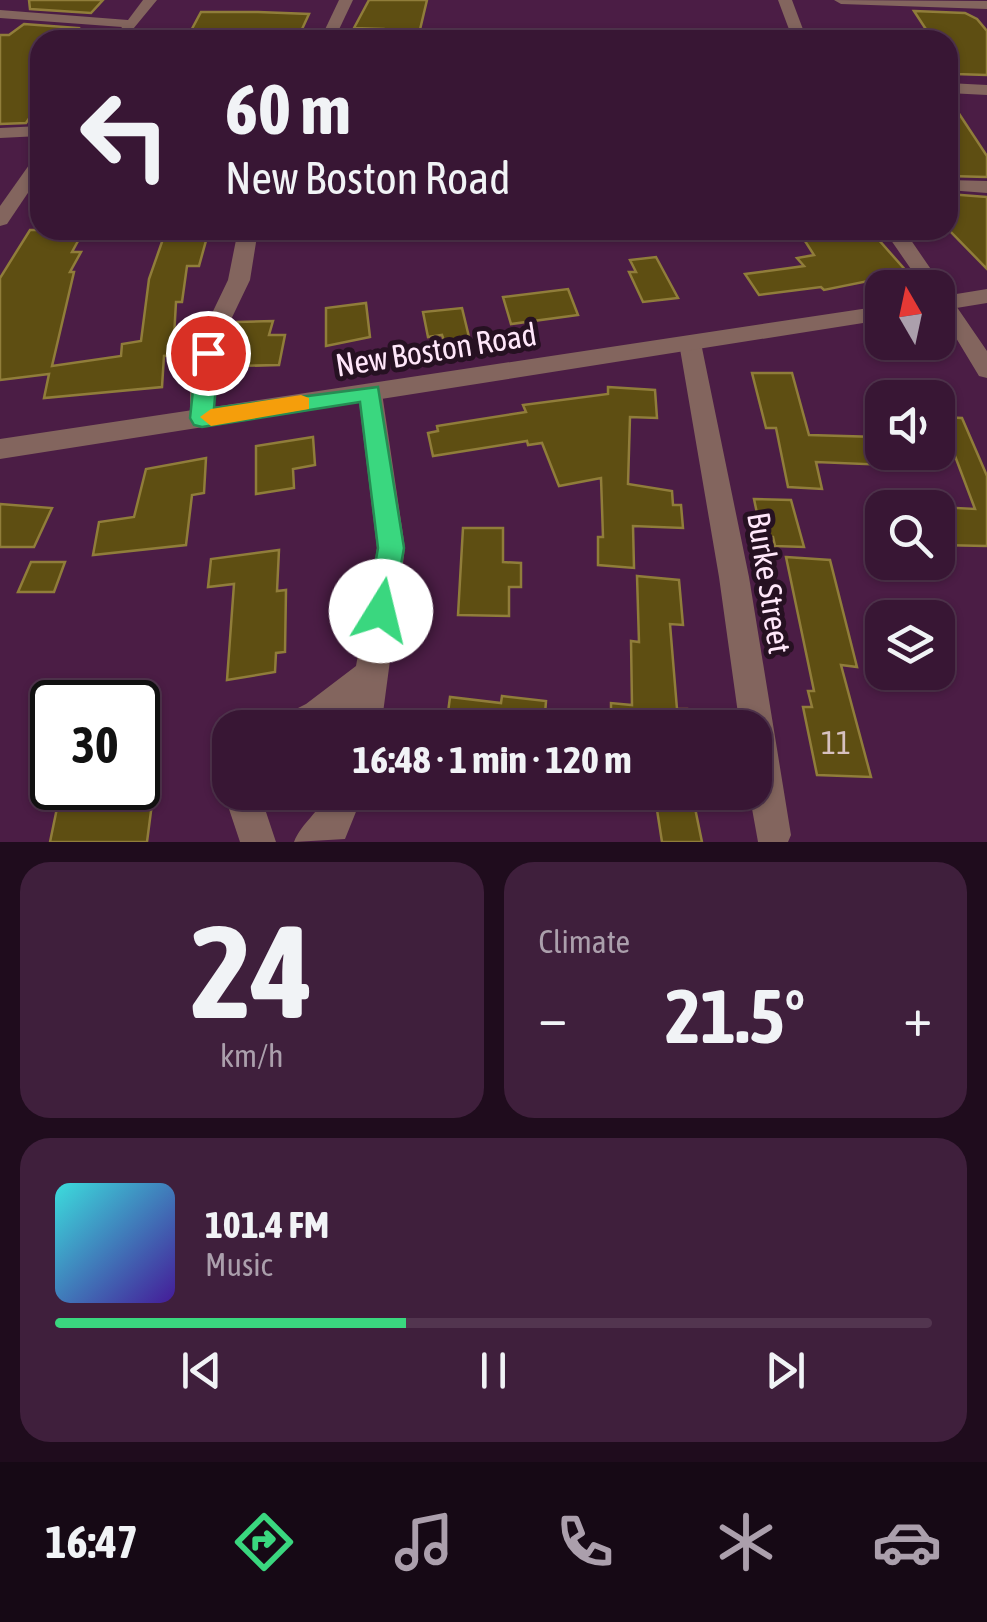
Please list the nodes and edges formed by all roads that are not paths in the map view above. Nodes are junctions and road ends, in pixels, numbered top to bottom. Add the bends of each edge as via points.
1 (150, 0) edge
2 (346, 0) edge
3 (785, 0) edge
4 (841, 0) edge
5 (987, 5) edge
6 (0, 14) edge
7 (131, 24) junction
8 (127, 30) edge
9 (332, 30) edge
10 (796, 30) edge
11 (958, 89) edge
12 (987, 90) edge
13 (30, 132) edge
14 (0, 133) edge
15 (30, 176) edge
16 (958, 186) edge
17 (987, 187) edge
18 (0, 220) edge
19 (246, 240) edge
20 (901, 240) edge
21 (921, 270) edge
22 (955, 296) edge
23 (987, 296) edge
24 (865, 316) edge
25 (955, 321) edge
26 (690, 344) junction
27 (987, 370) edge
28 (370, 393) junction
29 (202, 418) junction
30 (0, 448) edge
31 (370, 675) junction
32 (326, 710) edge
33 (366, 710) edge
34 (246, 810) edge
35 (339, 810) edge
36 (773, 835) dead end
37 (258, 842) edge
38 (312, 842) edge

1 - 7 street
2 - 9 street
3 - 10 street
4 - 5 street
6 - 7 street
7 - 8 street
11 - 12 street
13 - 14 street
15 - 18 street
16 - 17 street
19 - 29 street via 202,374
20 - 21 street
22 - 23 street
24 - 26 street, New Boston Road
25 - 27 street
26 - 28 street, New Boston Road
26 - 36 street, Burke Street
28 - 29 street, New Boston Road
28 - 31 street via 391,548
29 - 30 street, New Boston Road
31 - 32 street
31 - 33 street
34 - 37 street
35 - 38 street via 332,826

